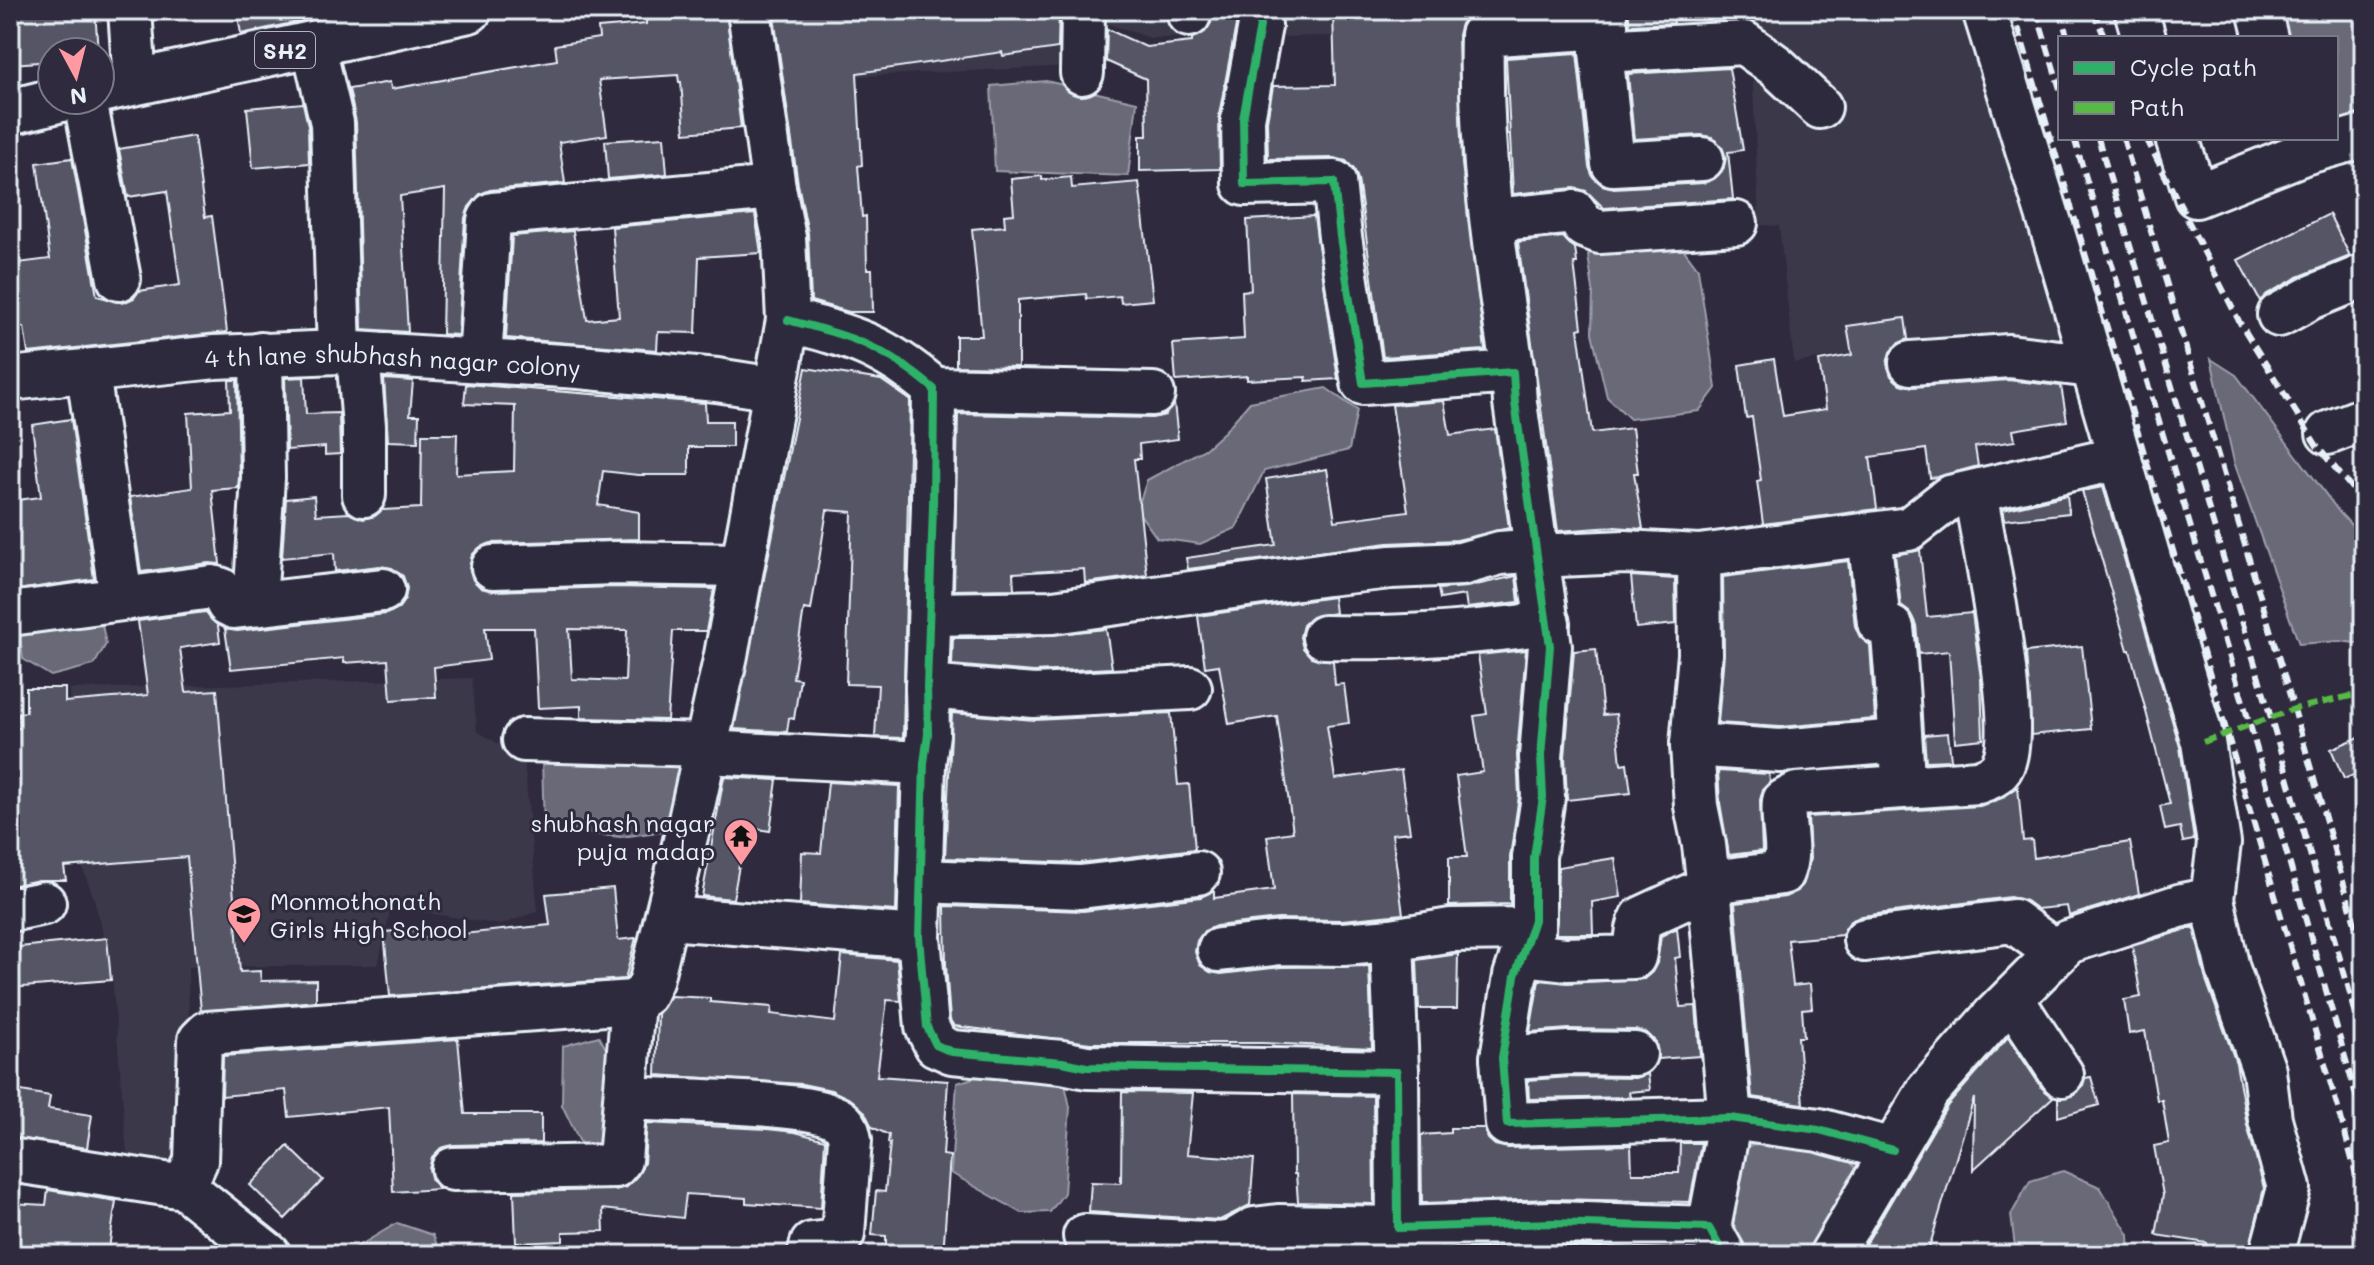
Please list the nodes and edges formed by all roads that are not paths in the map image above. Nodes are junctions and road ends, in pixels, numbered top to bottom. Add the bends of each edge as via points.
1 (130, 10) edge
2 (469, 10) edge
3 (749, 10) edge
4 (1083, 10) edge
5 (1259, 10) edge
6 (1984, 10) edge
7 (2136, 10) edge
8 (2259, 10) edge
9 (1742, 27) edge
10 (1604, 29) edge
11 (336, 30) edge
12 (2143, 36) edge
13 (2266, 36) edge
14 (1082, 73) dead end
15 (118, 86) edge
16 (36, 105) edge
17 (1820, 107) dead end
18 (10, 111) edge
19 (88, 116) edge
20 (2364, 136) edge
21 (2178, 140) edge
22 (2336, 140) edge
23 (2338, 140) edge
24 (2302, 145) edge
25 (1702, 159) dead end
26 (774, 188) junction
27 (1492, 220) junction
28 (1736, 223) dead end
29 (2364, 276) edge
30 (119, 279) dead end
31 (2279, 315) dead end
32 (788, 320) junction
33 (348, 353) junction
34 (261, 354) junction
35 (480, 361) junction
36 (1911, 363) dead end
37 (2092, 366) junction
38 (1513, 372) junction
39 (88, 373) junction
40 (10, 379) edge
41 (775, 389) junction
42 (934, 389) junction
43 (1153, 394) dead end
44 (2120, 458) junction
45 (1975, 492) junction
46 (364, 495) dead end
47 (1869, 535) junction
48 (1536, 556) junction
49 (1699, 556) junction
50 (742, 565) junction
51 (493, 567) dead end
52 (383, 590) dead end
53 (121, 598) junction
54 (255, 604) junction
55 (18, 613) dead end
56 (930, 614) junction
57 (1548, 623) junction
58 (1324, 637) dead end
59 (927, 687) junction
60 (1190, 688) dead end
61 (524, 740) dead end
62 (1899, 741) junction
63 (1692, 745) junction
64 (705, 749) junction
65 (924, 763) junction
66 (1904, 786) junction
67 (1198, 873) dead end
68 (920, 881) junction
69 (1709, 887) junction
70 (2212, 899) junction
71 (667, 918) junction
72 (919, 937) junction
73 (1392, 940) junction
74 (1865, 940) dead end
75 (1528, 941) junction
76 (1219, 950) dead end
77 (2057, 953) junction
78 (2012, 999) junction
79 (633, 1002) junction
80 (1635, 1054) dead end
81 (1502, 1058) junction
82 (1397, 1072) junction
83 (2062, 1075) dead end
84 (626, 1098) junction
85 (1730, 1118) junction
86 (1893, 1150) junction
87 (10, 1160) edge
88 (453, 1169) dead end
89 (184, 1187) junction
90 (1398, 1228) junction
91 (1085, 1236) dead end
92 (1716, 1242) edge
93 (269, 1255) edge
94 (809, 1255) edge
95 (1831, 1255) edge
96 (2271, 1255) edge

1 - 15 street
2 - 11 main road, SH2
3 - 26 street
4 - 14 street
5 - 38 street via 1243,119 1244,184 1334,182 1363,383
6 - 37 street
7 - 12 street
8 - 13 street
9 - 10 street
9 - 17 street
10 - 25 street via 1613,164
10 - 27 street via 1482,35 1480,101
11 - 15 main road, SH2
11 - 33 street via 332,123
16 - 18 main road
19 - 30 street
20 - 23 street
21 - 24 street via 2196,196
22 - 24 street
26 - 32 street via 784,238
26 - 35 street via 493,214
27 - 28 street via 1575,212 1584,226 1600,232
27 - 38 street
29 - 31 street
32 - 41 street
32 - 42 street via 880,350
33 - 34 street, 4 th lane shubhash nagar colony
33 - 35 street, 4 th lane shubhash nagar colony
33 - 46 street via 364,426
34 - 39 street, 4 th lane shubhash nagar colony
34 - 54 street via 263,478
35 - 41 street, 4 th lane shubhash nagar colony
36 - 37 street via 2009,356
37 - 44 street
38 - 48 street
39 - 40 street, 4 th lane shubhash nagar colony
39 - 53 street
41 - 50 street
42 - 43 street
42 - 56 street
44 - 45 street
44 - 70 street via 2203,742 2219,843
45 - 47 street via 1950,497 1909,529
45 - 66 street via 2000,636 2008,726 2004,763 1996,775 1978,782
47 - 49 street
47 - 62 street via 1879,623 1892,628
48 - 49 street
48 - 56 street via 1526,551 1500,553 1461,564 1327,574 1053,612
48 - 57 street
49 - 63 street via 1700,654
50 - 51 street
50 - 64 street
52 - 54 street
53 - 54 street via 212,587 234,607
53 - 55 street
56 - 59 street
57 - 58 street via 1484,632
57 - 75 street via 1543,797
59 - 60 street via 1034,696
59 - 65 street
61 - 64 street
62 - 63 street via 1780,751
62 - 66 street
63 - 69 street
64 - 65 street
64 - 71 street
65 - 68 street
66 - 69 street via 1797,794 1784,801 1788,858 1782,873 1719,881
67 - 68 street via 1080,887
68 - 72 street
69 - 75 street via 1642,918 1634,957 1566,959
69 - 85 street
70 - 77 street via 2068,942
70 - 96 street via 2228,969 2264,1071 2270,1119 2289,1188
71 - 72 street
71 - 79 street via 651,981
72 - 82 street via 927,1027 936,1045 952,1052 1087,1067
73 - 75 street via 1451,930
73 - 76 street
73 - 82 street
74 - 77 street via 2013,921
75 - 81 street via 1515,976
77 - 78 street
78 - 83 street
78 - 86 street via 1928,1091
79 - 84 street
79 - 89 street via 207,1033 200,1040 196,1161
80 - 81 street
81 - 85 street via 1507,1124
82 - 90 street
84 - 88 street via 615,1166
84 - 94 street via 817,1111 848,1127 843,1234 837,1241 812,1244
85 - 86 street via 1819,1130
85 - 92 street
86 - 95 street
87 - 89 street
89 - 93 street
90 - 91 street via 1278,1226 1254,1229 1221,1244
90 - 92 street via 1553,1223

